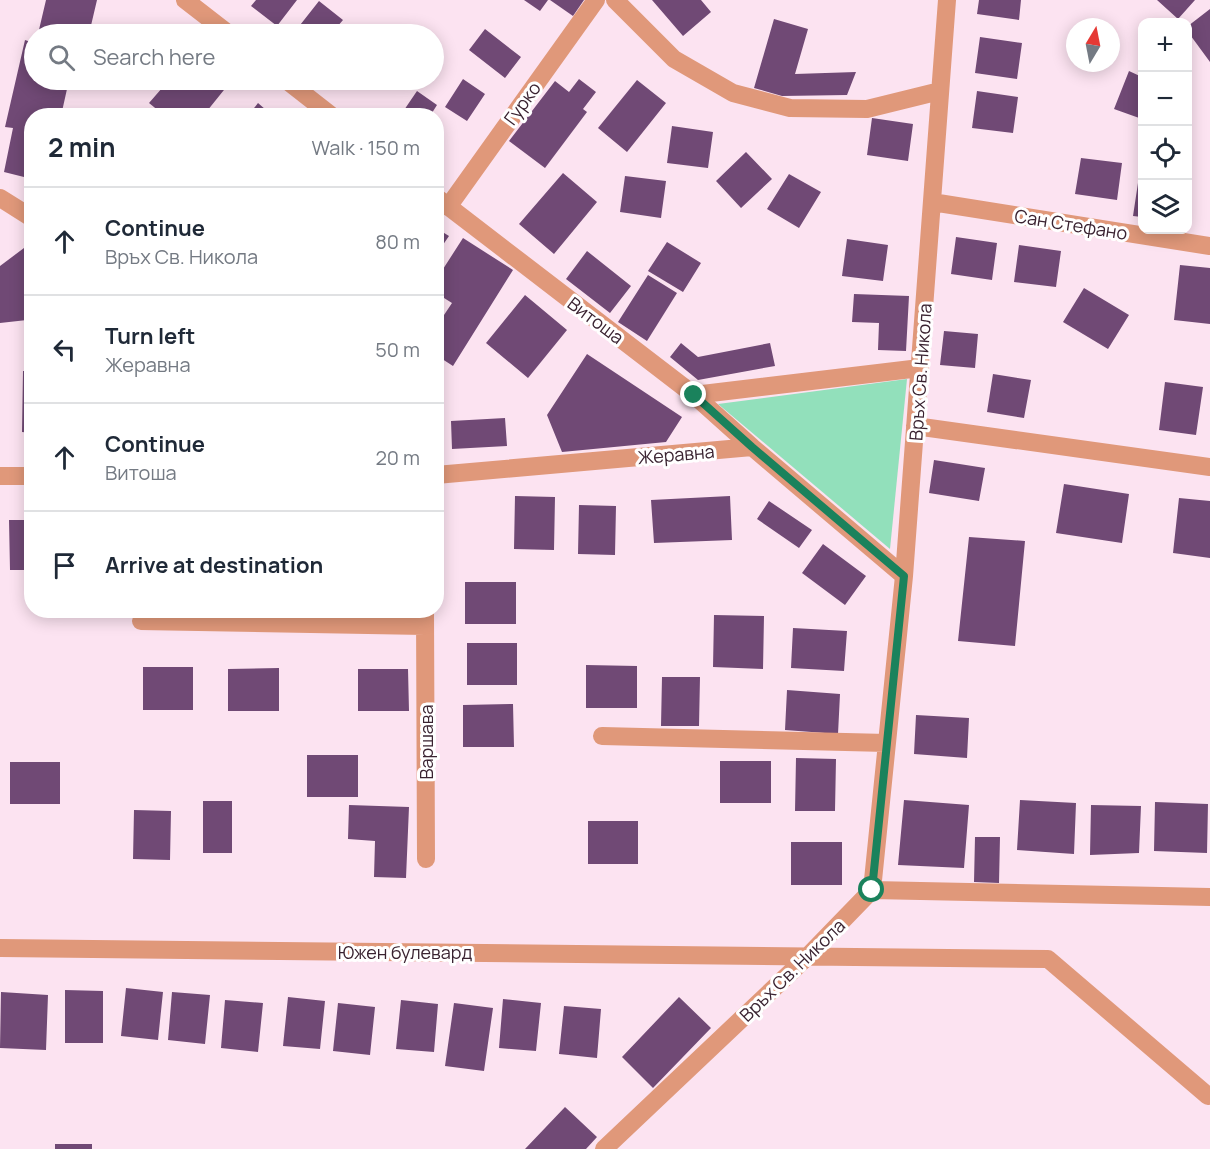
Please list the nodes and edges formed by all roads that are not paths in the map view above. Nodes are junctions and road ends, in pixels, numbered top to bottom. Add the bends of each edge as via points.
1 (185, 0) edge
2 (596, 0) edge
3 (615, 0) edge
4 (947, 0) edge
5 (216, 24) edge
6 (299, 90) edge
7 (940, 91) junction
8 (322, 108) edge
9 (0, 198) edge
10 (444, 199) edge
11 (932, 202) junction
12 (444, 204) edge
13 (24, 213) edge
14 (1210, 246) edge
15 (920, 368) junction
16 (694, 395) junction
17 (915, 426) junction
18 (752, 447) junction
19 (1210, 468) edge
20 (444, 474) edge
21 (0, 476) edge
22 (24, 476) edge
23 (904, 576) junction
24 (425, 618) edge
25 (141, 621) dead end
26 (602, 736) dead end
27 (887, 743) junction
28 (426, 859) dead end
29 (872, 890) junction
30 (1210, 897) edge
31 (0, 948) edge
32 (809, 956) junction
33 (1208, 1096) dead end
34 (604, 1149) edge

1 - 5 street
2 - 10 street, Гурко
3 - 7 street via 674,59 733,93 790,108 867,109
4 - 7 street, Връх Св. Никола
6 - 8 street
7 - 11 street, Връх Св. Никола
9 - 13 street
11 - 14 street, Сан Стефано
11 - 15 street, Връх Св. Никола
12 - 16 street, Витоша
15 - 16 street
15 - 17 street, Връх Св. Никола
16 - 18 street, Витоша
17 - 19 street
17 - 23 street, Връх Св. Никола
18 - 20 street, Жеравна
18 - 23 street
21 - 22 street
23 - 27 street, Връх Св. Никола
24 - 25 street, Варшава
24 - 28 street, Варшава
26 - 27 street
27 - 29 street, Връх Св. Никола
29 - 30 street
29 - 32 street, Връх Св. Никола
31 - 32 street, Южен булевард
32 - 33 street, Южен булевард via 1048,959
32 - 34 street, Връх Св. Никола

